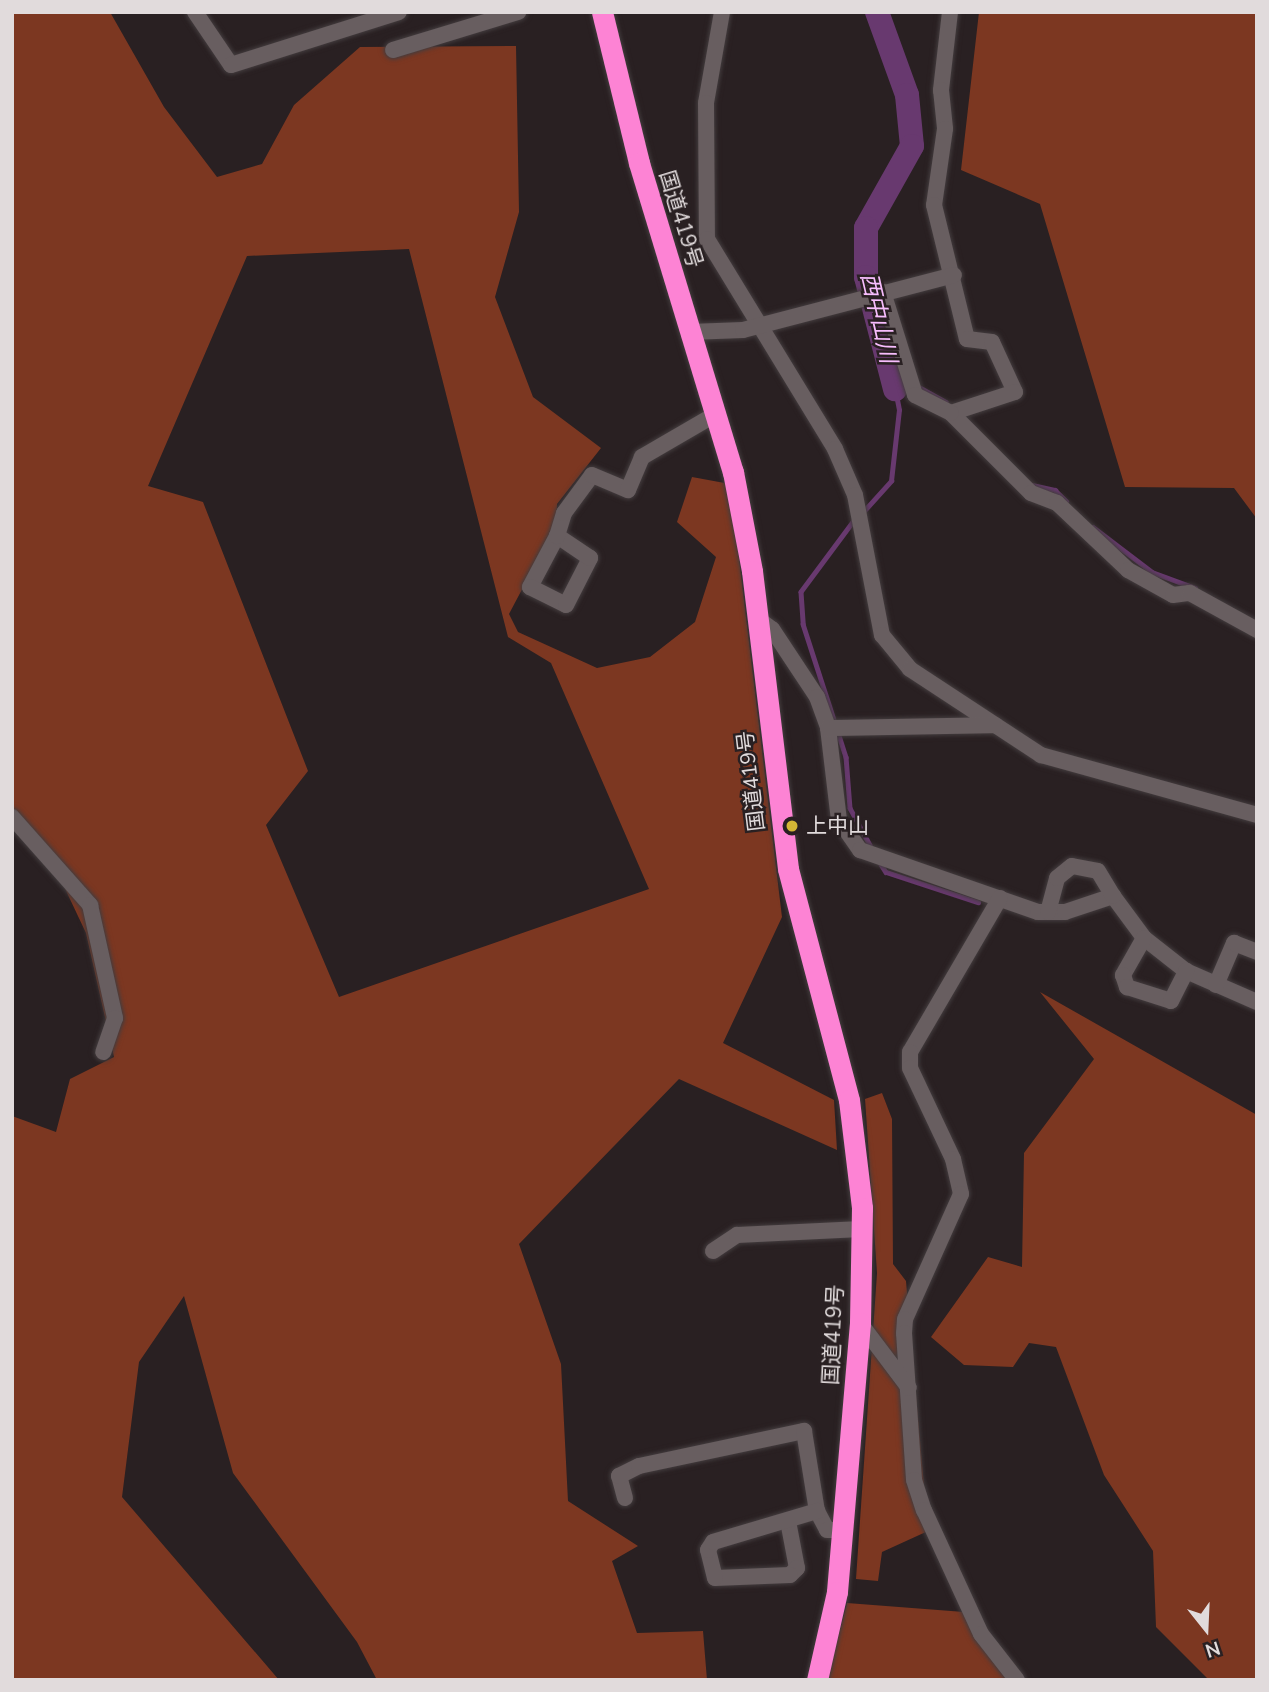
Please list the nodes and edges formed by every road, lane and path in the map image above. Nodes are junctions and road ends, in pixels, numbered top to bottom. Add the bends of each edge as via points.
1 (195, 12) edge
2 (399, 12) edge
3 (519, 12) edge
4 (602, 12) edge
5 (722, 12) edge
6 (950, 12) edge
7 (367, 19) edge
8 (393, 50) dead end
9 (954, 275) junction
10 (881, 293) junction
11 (756, 326) junction
12 (690, 332) junction
13 (951, 413) junction
14 (716, 414) junction
15 (557, 536) dead end
16 (758, 619) junction
17 (1257, 630) edge
18 (995, 724) junction
19 (828, 729) junction
20 (1257, 815) edge
21 (12, 817) edge
22 (1113, 896) junction
23 (1000, 898) junction
24 (1048, 912) junction
25 (1144, 938) junction
26 (1257, 952) edge
27 (1186, 971) junction
28 (1216, 985) junction
29 (1257, 1002) edge
30 (103, 1052) dead end
31 (862, 1229) junction
32 (713, 1251) dead end
33 (860, 1323) junction
34 (910, 1390) junction
35 (625, 1498) dead end
36 (817, 1511) junction
37 (788, 1521) junction
38 (844, 1530) junction
39 (817, 1680) edge
40 (1017, 1680) edge

1 - 7 street via 231,65
2 - 7 street
3 - 8 street
4 - 12 highway, 国道419号
5 - 11 street via 706,103 707,239
6 - 9 street via 941,90 945,129 934,205
9 - 10 street
9 - 13 street via 967,339 992,342 1015,392
10 - 11 street
10 - 13 street via 915,395
11 - 12 street
11 - 18 street via 806,398 855,495 882,635 910,669
12 - 14 highway, 国道419号
13 - 17 street via 1031,493 1057,503 1128,570 1173,595 1190,593
14 - 15 street via 642,457 628,490 592,475 564,513
14 - 16 highway, 国道419号 via 733,471
16 - 19 street via 800,667
16 - 31 highway, 国道419号 via 788,869 849,1100
18 - 19 street
18 - 20 street via 1041,755
19 - 23 street via 839,820 860,850
21 - 30 street via 90,905 115,1018
22 - 24 street
22 - 24 street via 1098,871 1072,866 1057,878
22 - 25 street
23 - 24 street
23 - 34 street via 908,1062 953,1159 961,1194 905,1319
25 - 27 street
25 - 27 street via 1123,975 1127,987 1171,1001
26 - 28 street via 1234,943
27 - 28 street
28 - 29 street
31 - 32 street via 737,1234
31 - 33 highway, 国道419号
33 - 34 street
33 - 38 highway, 国道419号
34 - 40 street via 914,1480 924,1510 981,1634
35 - 36 street via 619,1476 639,1466 804,1431
36 - 37 street
36 - 38 street via 827,1530
37 - 37 street via 713,1542 708,1550 715,1578 790,1576 797,1568
38 - 39 highway, 国道419号

